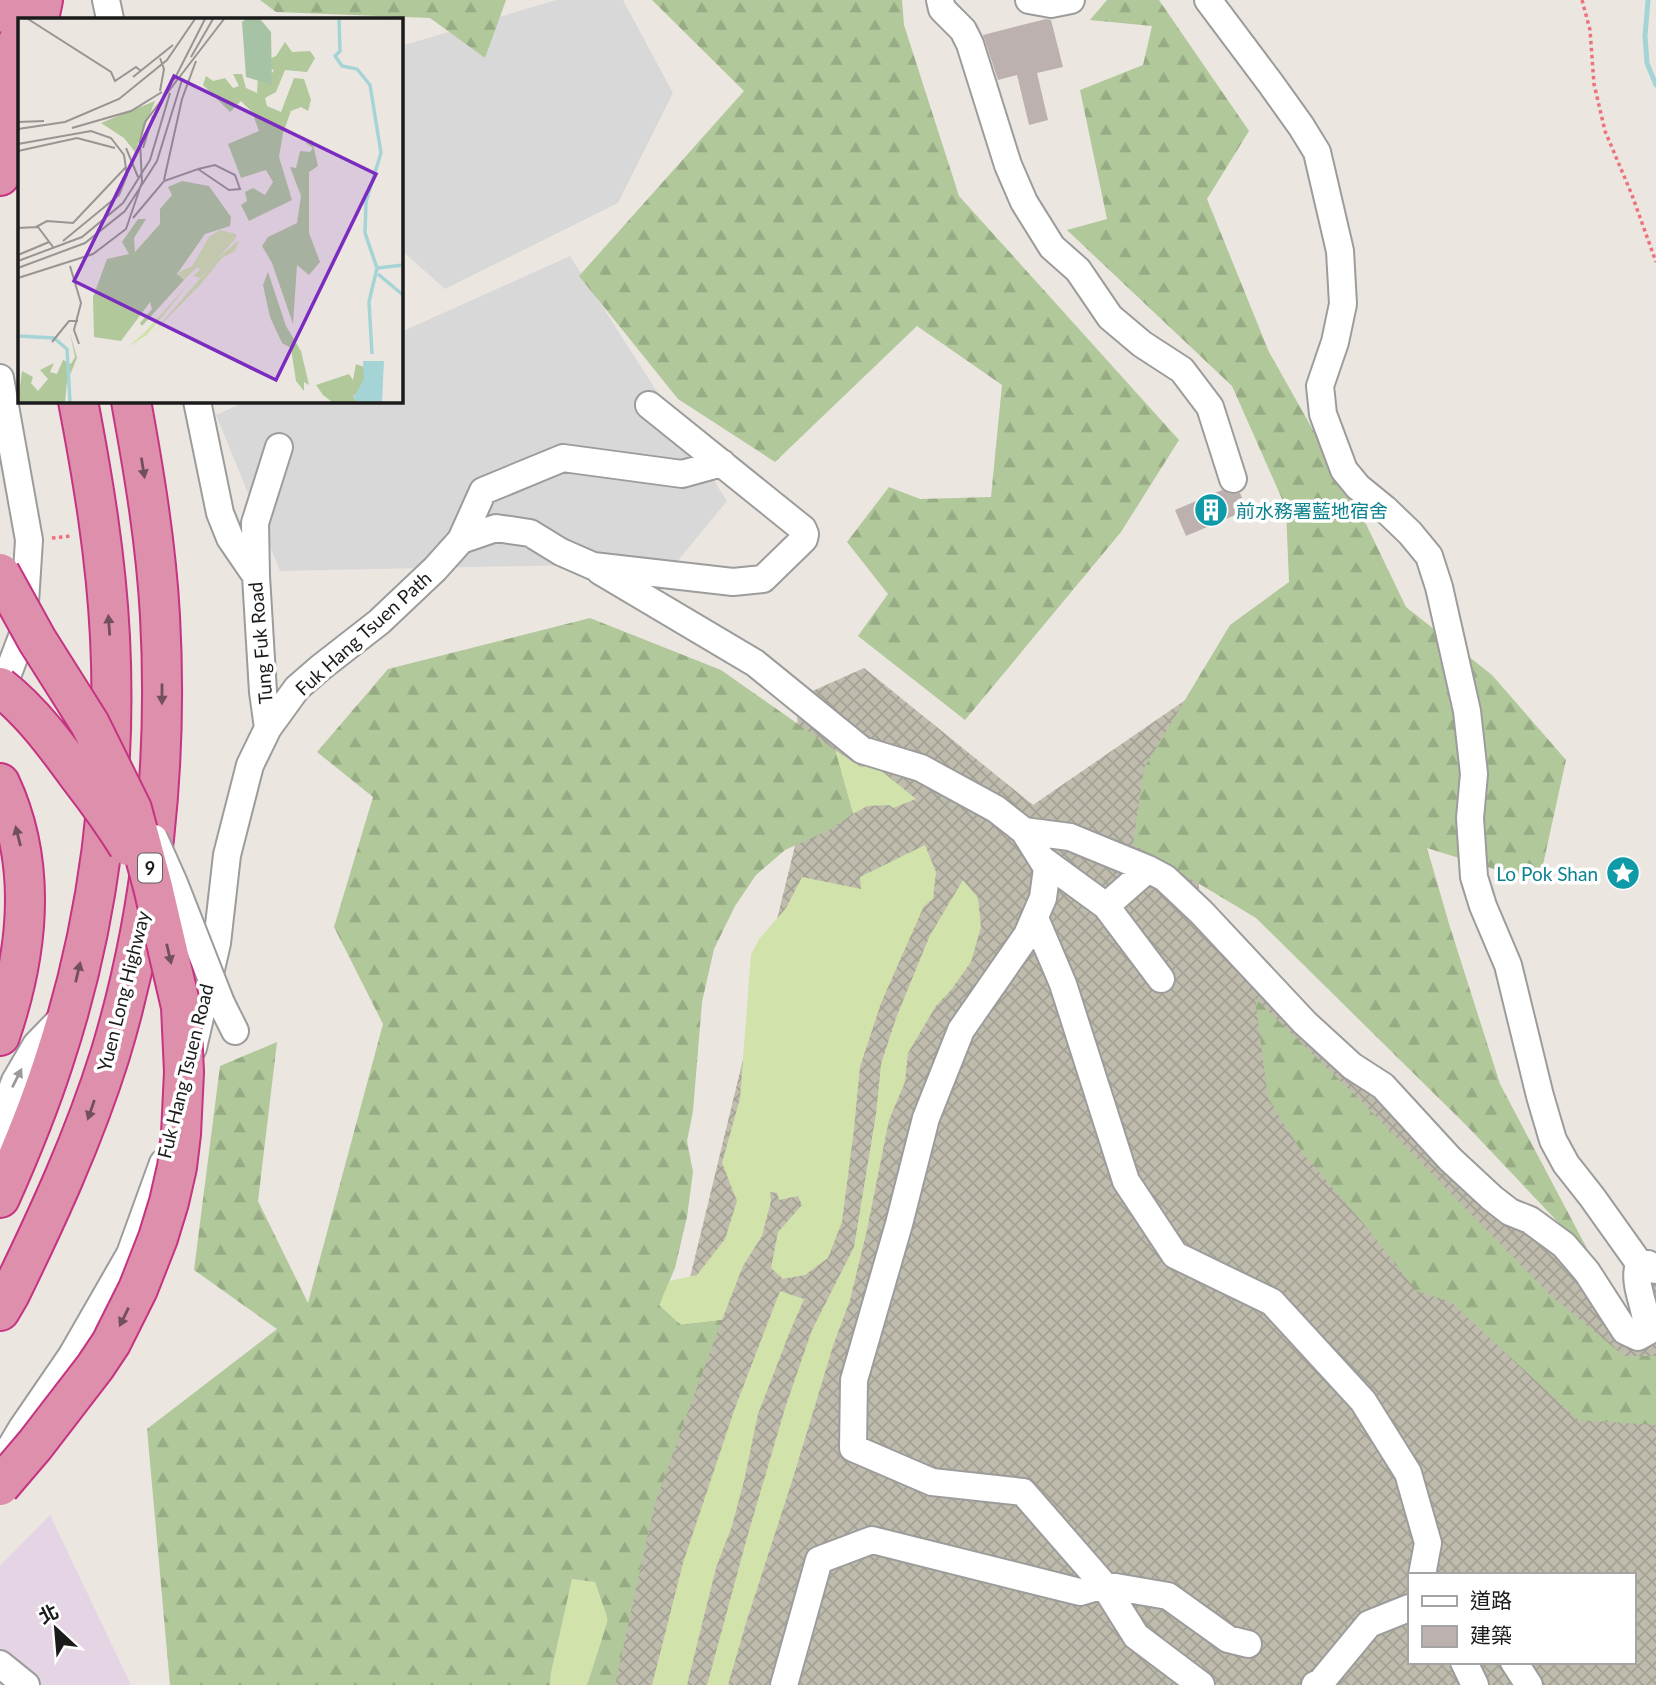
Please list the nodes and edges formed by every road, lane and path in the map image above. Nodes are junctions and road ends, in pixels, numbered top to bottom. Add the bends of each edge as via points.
1 (12, 0) edge
2 (36, 0) edge
3 (43, 0) edge
4 (64, 0) edge
5 (106, 0) edge
6 (940, 0) edge
7 (1029, 0) edge
8 (1071, 0) edge
9 (1208, 0) edge
10 (1581, 0) edge
11 (28, 18) edge
12 (40, 18) edge
13 (66, 18) edge
14 (110, 18) edge
15 (18, 41) edge
16 (18, 54) edge
17 (0, 85) edge
18 (18, 109) edge
19 (0, 176) edge
20 (1656, 262) edge
21 (0, 378) edge
22 (78, 402) edge
23 (131, 402) edge
24 (197, 402) edge
25 (649, 405) dead end
26 (279, 447) dead end
27 (722, 464) junction
28 (1233, 479) dead end
29 (83, 535) dead end
30 (29, 540) junction
31 (461, 540) junction
32 (593, 566) junction
33 (0, 573) edge
34 (256, 576) junction
35 (0, 687) edge
36 (0, 695) edge
37 (90, 724) junction
38 (268, 728) junction
39 (0, 783) edge
40 (1024, 831) junction
41 (1043, 860) junction
42 (1148, 869) junction
43 (153, 887) junction
44 (1105, 905) junction
45 (1035, 918) junction
46 (1161, 979) dead end
47 (235, 1031) dead end
48 (0, 1036) edge
49 (7, 1182) edge
50 (1648, 1266) edge
51 (0, 1311) edge
52 (0, 1465) edge
53 (0, 1486) edge
54 (1422, 1573) edge
55 (1104, 1585) junction
56 (1408, 1608) edge
57 (1248, 1644) dead end
58 (0, 1664) edge
59 (1465, 1664) edge
60 (1515, 1664) edge
61 (26, 1685) edge
62 (784, 1685) edge
63 (1201, 1685) edge
64 (1315, 1685) edge
65 (1475, 1685) edge
66 (1529, 1685) edge

1 - 16 highway
2 - 11 highway
3 - 12 highway
4 - 13 highway
5 - 14 street
6 - 28 street via 970,44 1024,202 1052,247 1078,270 1110,317 1182,370 1196,388 1210,407
7 - 8 street via 1051,4
9 - 50 street via 1317,152 1340,251 1343,304 1320,386 1323,414 1345,470 1429,556 1467,711 1474,774 1470,818 1474,877 1508,965 1553,1140 1566,1164
10 - 20 path via 1605,131
15 - 17 highway, bridge
18 - 19 highway
21 - 30 street
49 -> 22 highway via 69,1010 105,827 110,639 92,476
23 -> 51 highway, Yuen Long Highway / 9 via 160,615 162,724 153,845 141,927 110,1054 62,1184
24 - 34 street, Tung Fuk Road via 220,513 230,538
25 - 27 street
26 - 34 street via 255,523
27 - 31 street, Fuk Hang Tsuen Path via 682,474 563,458 483,491
27 - 32 street, Fuk Hang Tsuen Path via 805,534 763,579 733,582
29 - 30 path
30 - 36 street via 23,634
31 - 32 street, Fuk Hang Tsuen Path via 496,528 530,533
31 - 38 street, Fuk Hang Tsuen Path via 379,622 297,688
32 - 40 street via 755,663 862,750 921,768 996,809
33 - 37 highway, bridge
34 - 38 street, Tung Fuk Road
35 - 43 highway, bridge via 57,745
37 - 43 highway, bridge via 132,809
37 - 47 street, bridge via 141,807
38 - 52 street, Fuk Hang Tsuen Road via 250,765 227,855 217,943 173,1136 130,1254 72,1355
48 -> 39 highway via 19,968 26,918 17,829
40 - 41 street
40 - 42 street via 1070,837
41 - 44 street
41 - 45 street via 1048,868
42 - 44 street
42 - 50 street via 1165,878 1202,912 1305,1023 1352,1066 1383,1086 1492,1198 1564,1245 1625,1331 1638,1337 1647,1332 1648,1321 1637,1271
43 -> 53 highway, bridge via 181,1007 184,1059 181,1134 169,1202 149,1264 111,1343
44 - 46 street
45 - 54 street via 1063,984 1126,1181 1175,1255 1272,1302 1363,1401 1408,1473 1427,1543
45 - 55 street via 961,1030 926,1118 854,1380 853,1448 932,1482 1023,1492
55 - 57 street via 1168,1596 1228,1639
55 - 62 street via 1080,1592 872,1540 819,1560
55 - 63 street via 1136,1636
56 - 64 street via 1369,1624
58 - 61 street
59 - 65 street
60 - 66 street

